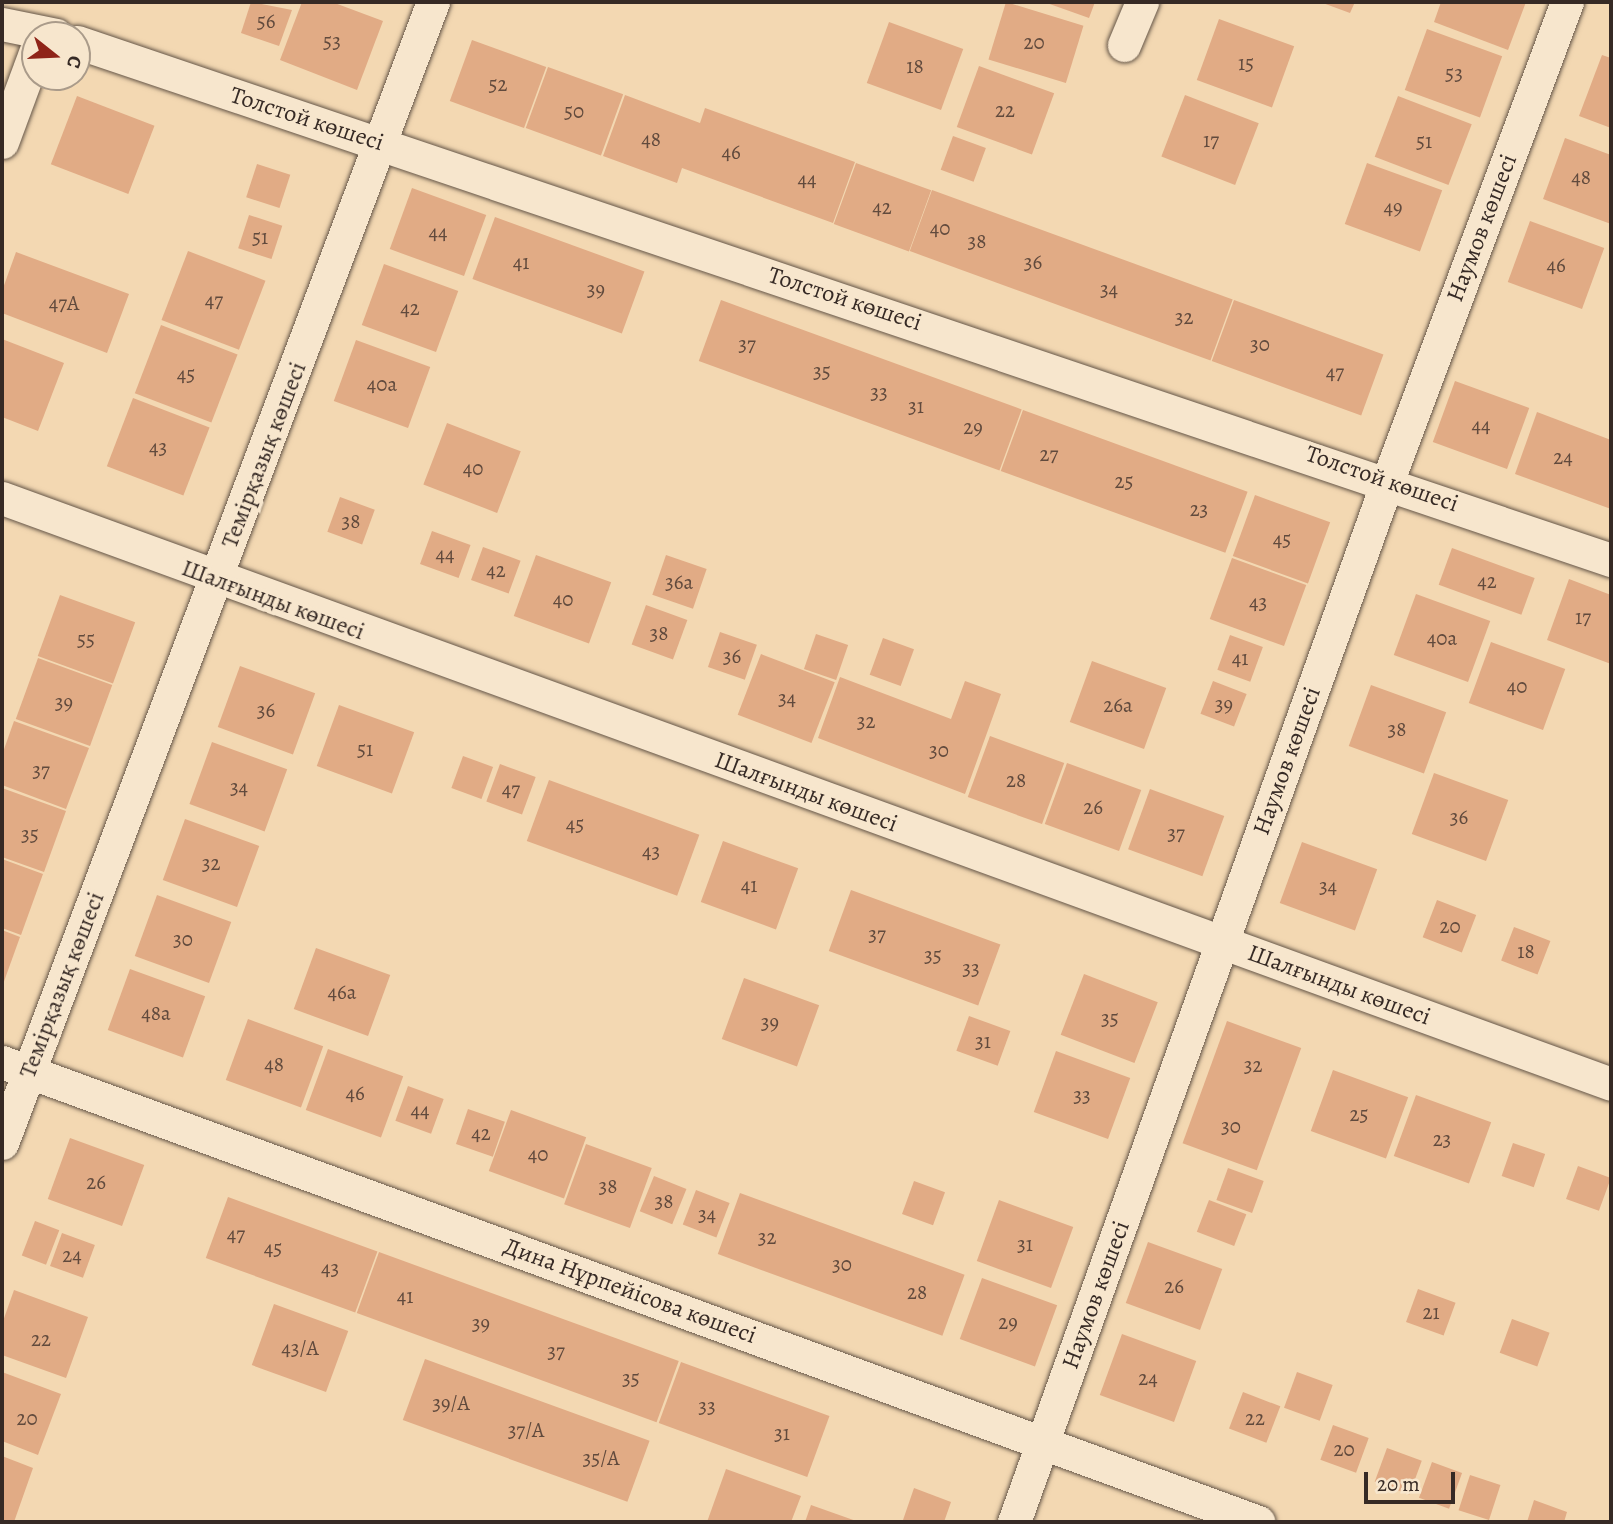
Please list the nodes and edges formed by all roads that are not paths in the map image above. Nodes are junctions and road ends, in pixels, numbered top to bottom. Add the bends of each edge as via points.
1 (433, 2) edge
2 (1142, 2) edge
3 (1567, 2) edge
4 (2, 24) edge
5 (21, 30) edge
6 (1124, 45) dead end
7 (91, 47) edge
8 (23, 91) edge
9 (2, 142) edge
10 (381, 144) junction
11 (1388, 480) junction
12 (2, 498) edge
13 (1611, 560) edge
14 (217, 580) junction
15 (1221, 942) junction
16 (15, 1067) edge
17 (1611, 1084) edge
18 (2, 1143) edge
19 (1043, 1442) junction
20 (1014, 1522) edge
21 (1258, 1522) edge

1 - 10 street, Темірқазық көшесі
2 - 6 street
3 - 11 street, Наумов көшесі
4 - 5 street
7 - 10 street, Толстой көшесі
8 - 9 street
10 - 11 street, Толстой көшесі
10 - 14 street, Темірқазық көшесі
11 - 13 street, Толстой көшесі
11 - 15 street, Наумов көшесі
12 - 14 street, Шалғынды көшесі
14 - 15 street, Шалғынды көшесі
14 - 16 street, Темірқазық көшесі
15 - 17 street, Шалғынды көшесі
15 - 19 street, Наумов көшесі
16 - 18 street, Темірқазық көшесі
16 - 19 street, Дина Нұрпейісова көшесі
19 - 20 street, Наумов көшесі
19 - 21 street, Дина Нұрпейісова көшесі

